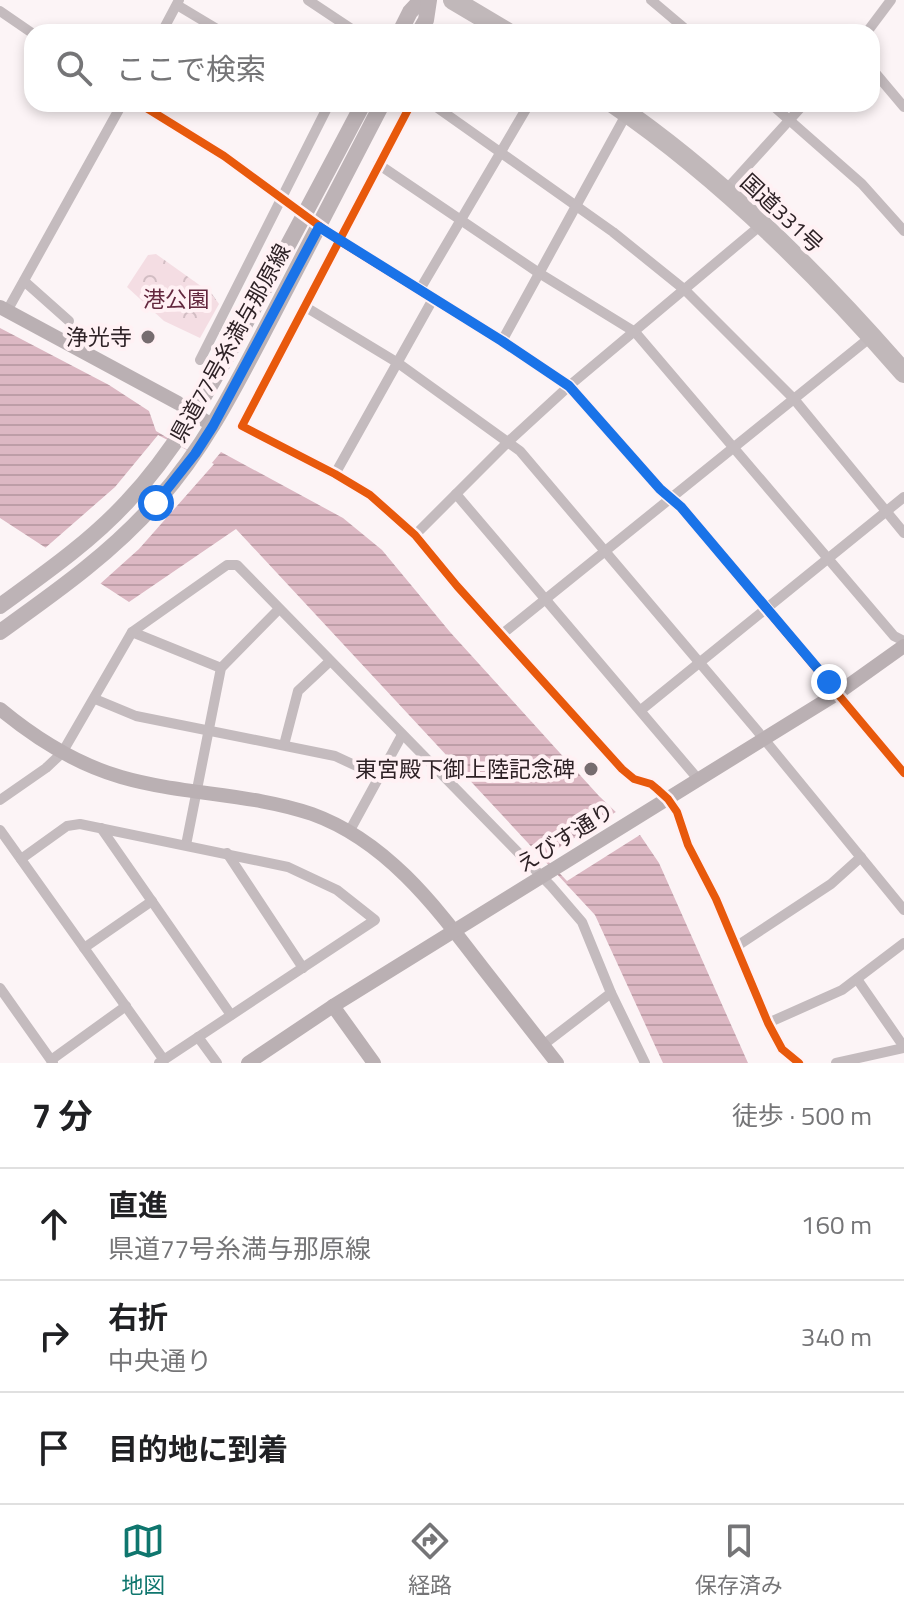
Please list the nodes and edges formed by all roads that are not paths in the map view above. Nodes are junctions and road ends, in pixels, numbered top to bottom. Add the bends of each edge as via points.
1 (308, 0) edge
2 (421, 0) edge
3 (429, 0) edge
4 (453, 0) edge
5 (651, 0) edge
6 (891, 0) edge
7 (178, 2) edge
8 (0, 11) edge
9 (166, 24) edge
10 (210, 24) edge
11 (344, 24) edge
12 (404, 24) edge
13 (424, 24) edge
14 (494, 24) edge
15 (680, 24) edge
16 (873, 24) edge
17 (24, 28) edge
18 (880, 78) edge
19 (904, 107) edge
20 (118, 112) edge
21 (153, 112) edge
22 (325, 112) edge
23 (359, 112) edge
24 (378, 112) edge
25 (407, 112) edge
26 (443, 112) edge
27 (524, 112) edge
28 (618, 112) edge
29 (625, 112) edge
30 (780, 112) edge
31 (796, 112) edge
32 (789, 120) junction
33 (500, 152) junction
34 (378, 164) junction
35 (725, 192) junction
36 (283, 198) junction
37 (575, 205) junction
38 (304, 216) junction
39 (460, 220) junction
40 (761, 225) junction
41 (319, 227) junction
42 (904, 231) edge
43 (340, 241) junction
44 (539, 273) junction
45 (24, 281) junction
46 (685, 290) junction
47 (419, 291) junction
48 (433, 299) junction
49 (304, 306) junction
50 (4, 309) edge
51 (69, 321) dead end
52 (635, 332) junction
53 (872, 336) junction
54 (502, 341) junction
55 (200, 360) dead end
56 (398, 363) junction
57 (904, 373) edge
58 (569, 386) junction
59 (794, 399) junction
60 (194, 414) junction
61 (213, 426) junction
62 (509, 441) junction
63 (734, 448) junction
64 (335, 474) junction
65 (456, 494) junction
66 (904, 497) edge
67 (671, 498) junction
68 (885, 512) junction
69 (904, 533) edge
70 (415, 535) junction
71 (604, 553) junction
72 (828, 557) junction
73 (546, 599) junction
74 (0, 606) edge
75 (279, 609) junction
76 (766, 609) junction
77 (0, 632) edge
78 (132, 632) junction
79 (501, 635) junction
80 (904, 644) edge
81 (329, 662) junction
82 (699, 662) junction
83 (221, 668) junction
84 (838, 693) junction
85 (95, 699) junction
86 (0, 709) edge
87 (641, 710) junction
88 (209, 729) junction
89 (402, 735) junction
90 (764, 739) junction
91 (284, 745) junction
92 (62, 753) junction
93 (904, 773) edge
94 (378, 776) junction
95 (698, 779) junction
96 (197, 791) junction
97 (0, 800) edge
98 (662, 803) junction
99 (101, 828) junction
100 (0, 830) edge
101 (349, 832) junction
102 (186, 845) junction
103 (227, 853) junction
104 (861, 857) junction
105 (21, 859) junction
106 (542, 878) junction
107 (152, 901) junction
108 (904, 910) edge
109 (455, 931) junction
110 (904, 943) edge
111 (737, 946) junction
112 (84, 948) junction
113 (303, 968) junction
114 (857, 979) junction
115 (0, 988) edge
116 (611, 993) junction
117 (126, 1006) junction
118 (333, 1006) junction
119 (231, 1015) junction
120 (768, 1023) junction
121 (198, 1037) junction
122 (543, 1045) junction
123 (904, 1048) edge
124 (52, 1062) edge
125 (162, 1062) edge
126 (217, 1063) edge
127 (248, 1063) edge
128 (374, 1063) edge
129 (557, 1063) edge
130 (645, 1063) edge
131 (799, 1063) edge
132 (836, 1063) edge

1 - 11 street
2 - 12 main road
3 - 13 main road
4 - 14 highway
5 - 15 street
6 - 16 street
7 - 9 street
7 - 10 street
8 - 17 street
18 - 19 street
20 - 45 street
21 - 36 street
22 - 36 street
23 - 38 main road, 県道77号糸満与那原線
24 - 41 main road, 県道77号糸満与那原線
25 - 34 street
26 - 33 street
27 - 33 street
28 - 37 street
29 - 35 highway, 国道331号
30 - 32 street
31 - 32 street
32 - 35 street
32 - 42 street via 862,184
33 - 37 street
33 - 39 street
34 - 39 street
34 - 43 street
35 - 40 highway, 国道331号
36 - 38 street
36 - 55 street
37 - 44 street
37 - 46 street
38 - 41 street
38 - 60 main road, 県道77号糸満与那原線
39 - 44 street
39 - 47 street
40 - 46 street
40 - 53 highway, 国道331号
41 - 43 street
41 - 61 main road, 県道77号糸満与那原線
43 - 47 street
43 - 49 street
44 - 52 street
44 - 54 street
45 - 50 street
45 - 51 street
46 - 52 street
46 - 59 street
47 - 48 street
48 - 54 street
48 - 56 street
49 - 56 street
49 - 64 street via 242,426
50 - 60 street
52 - 58 street
52 - 63 street
53 - 57 highway, 国道331号
53 - 59 street
54 - 58 street
56 - 62 street
56 - 64 street
58 - 62 street
58 - 67 street
59 - 63 street
59 - 68 street
60 - 61 street
60 - 74 main road, 県道77号糸満与那原線 via 128,501
61 - 77 main road, 県道77号糸満与那原線 via 156,503 113,545
62 - 65 street
62 - 71 street
63 - 67 street
63 - 72 street
64 - 70 street via 370,495
65 - 70 street
65 - 73 street
66 - 68 street
67 - 71 street
67 - 76 street
68 - 69 street
68 - 72 street
70 - 79 street
71 - 73 street
71 - 82 street
72 - 76 street
72 - 80 street
73 - 79 street
73 - 87 street
75 - 78 street via 237,565 227,565
75 - 81 street
75 - 83 street
76 - 82 street
76 - 84 street
78 - 83 street
78 - 85 street
79 - 98 street via 622,769 651,784
80 - 84 street, えびす通り
81 - 89 street
81 - 91 street via 298,691
82 - 87 street
82 - 90 street
83 - 88 street
84 - 90 street, えびす通り
84 - 93 street
85 - 88 street via 136,716
85 - 92 street
86 - 92 street
87 - 95 street
88 - 91 street
88 - 96 street
89 - 94 street
89 - 106 street
90 - 95 street, えびす通り
90 - 104 street
91 - 94 street via 335,756
92 - 96 street via 119,777
92 - 97 street
94 - 101 street
95 - 98 street, えびす通り
96 - 101 street via 313,814
96 - 102 street
98 - 106 street, えびす通り
98 - 111 street via 677,812
99 - 102 street
99 - 105 street via 67,826
99 - 107 street
100 - 105 street
101 - 109 street via 413,881
102 - 103 street
103 - 113 street
103 - 113 street via 288,867 337,890 375,920
104 - 108 street
104 - 111 street via 831,884
105 - 112 street
106 - 109 street, えびす通り
106 - 116 street via 582,922
107 - 112 street
107 - 119 street
109 - 118 street, えびす通り
109 - 122 street
110 - 114 street
111 - 120 street
112 - 117 street
113 - 119 street
114 - 120 street
114 - 123 street
115 - 124 street
116 - 122 street
116 - 130 street
117 - 124 street
117 - 125 street
118 - 127 street, えびす通り
118 - 128 street
119 - 121 street
120 - 131 street via 782,1049
121 - 125 street
121 - 126 street
122 - 129 street
123 - 132 street

